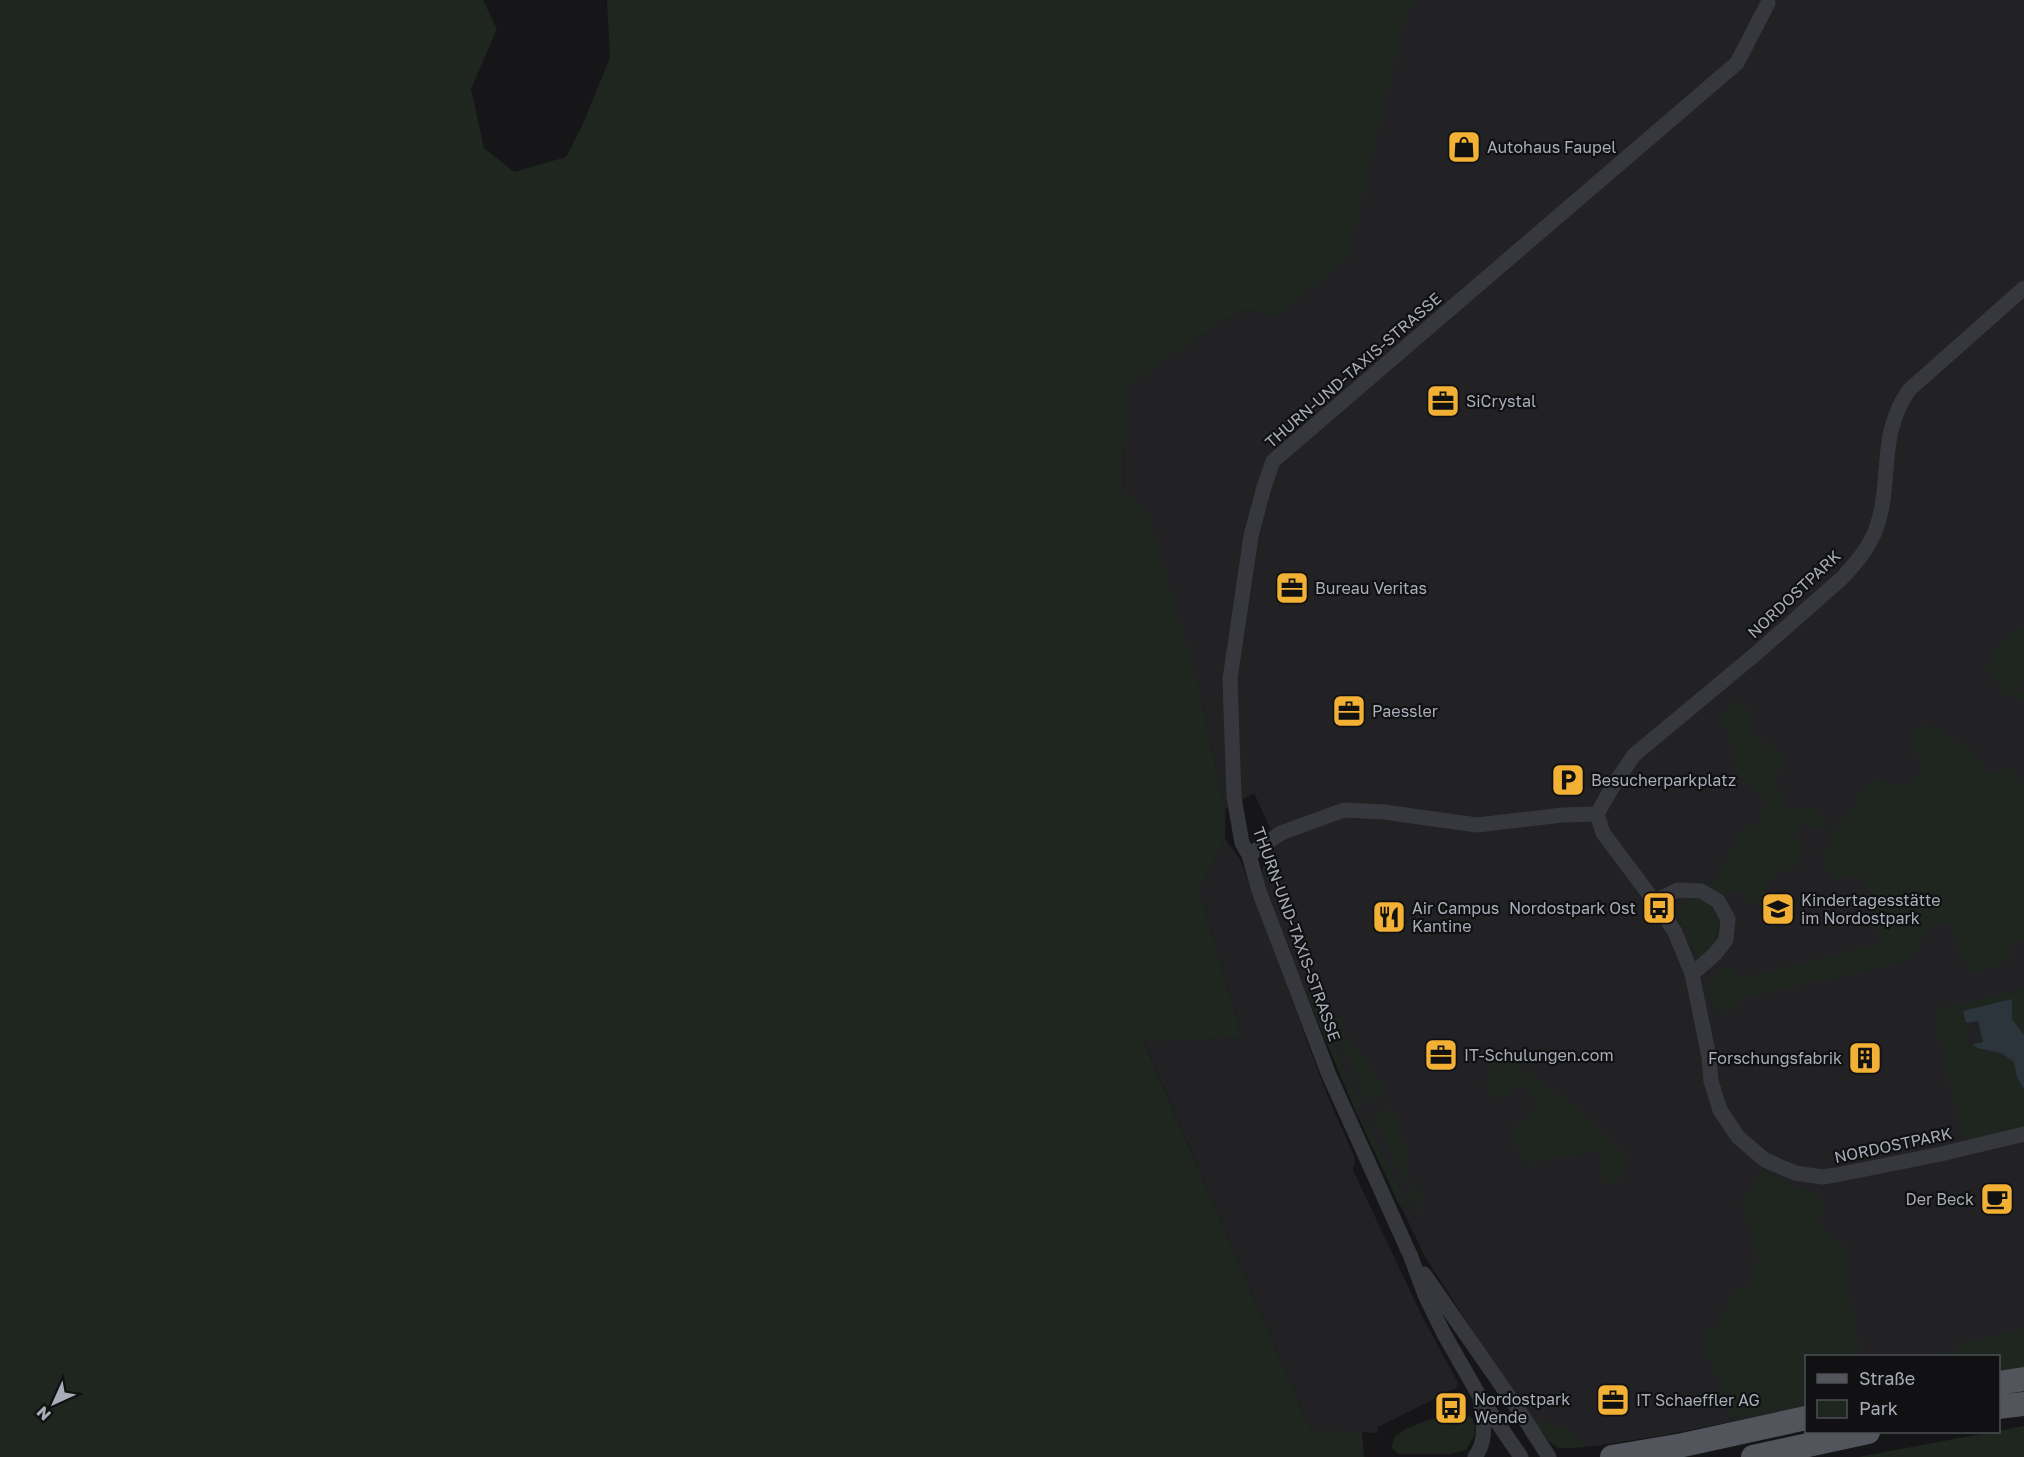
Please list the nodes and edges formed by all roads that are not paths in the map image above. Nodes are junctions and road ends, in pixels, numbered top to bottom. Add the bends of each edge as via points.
1 (1768, 3) dead end
2 (2024, 288) edge
3 (1597, 814) junction
4 (1250, 855) junction
5 (1654, 901) junction
6 (1692, 974) junction
7 (2023, 1139) edge
8 (1412, 1257) junction
9 (2024, 1379) edge
10 (2000, 1383) edge
11 (1480, 1397) junction
12 (2024, 1404) edge
13 (2000, 1407) edge
14 (1805, 1418) edge
15 (1860, 1433) edge
16 (1474, 1457) edge
17 (1521, 1457) edge
18 (1549, 1457) edge
19 (1612, 1457) edge
20 (1754, 1457) edge

1 - 4 street, THURN-UND-TAXIS-STRASSE via 1737,63 1273,461 1251,536 1230,679 1234,797 1242,843
2 - 3 street, NORDOSTPARK via 1909,390 1898,405 1889,438 1876,527 1867,549 1842,578 1635,755
3 - 4 street via 1477,825 1344,810 1281,833
3 - 5 street, NORDOSTPARK via 1603,833
4 - 8 street, THURN-UND-TAXIS-STRASSE via 1259,891 1329,1076
5 - 6 street, NORDOSTPARK via 1674,932
5 - 6 street via 1678,890 1701,891 1718,901 1728,919 1726,940
6 - 7 street, NORDOSTPARK via 1720,1110 1738,1137 1765,1160 1795,1173 1822,1177
8 - 11 street, THURN-UND-TAXIS-STRASSE via 1439,1324
8 - 18 street, THURN-UND-TAXIS-STRASSE
9 - 10 main road
11 - 16 street via 1485,1430
11 - 17 street, THURN-UND-TAXIS-STRASSE
12 - 13 main road
14 - 19 main road
15 - 20 main road

